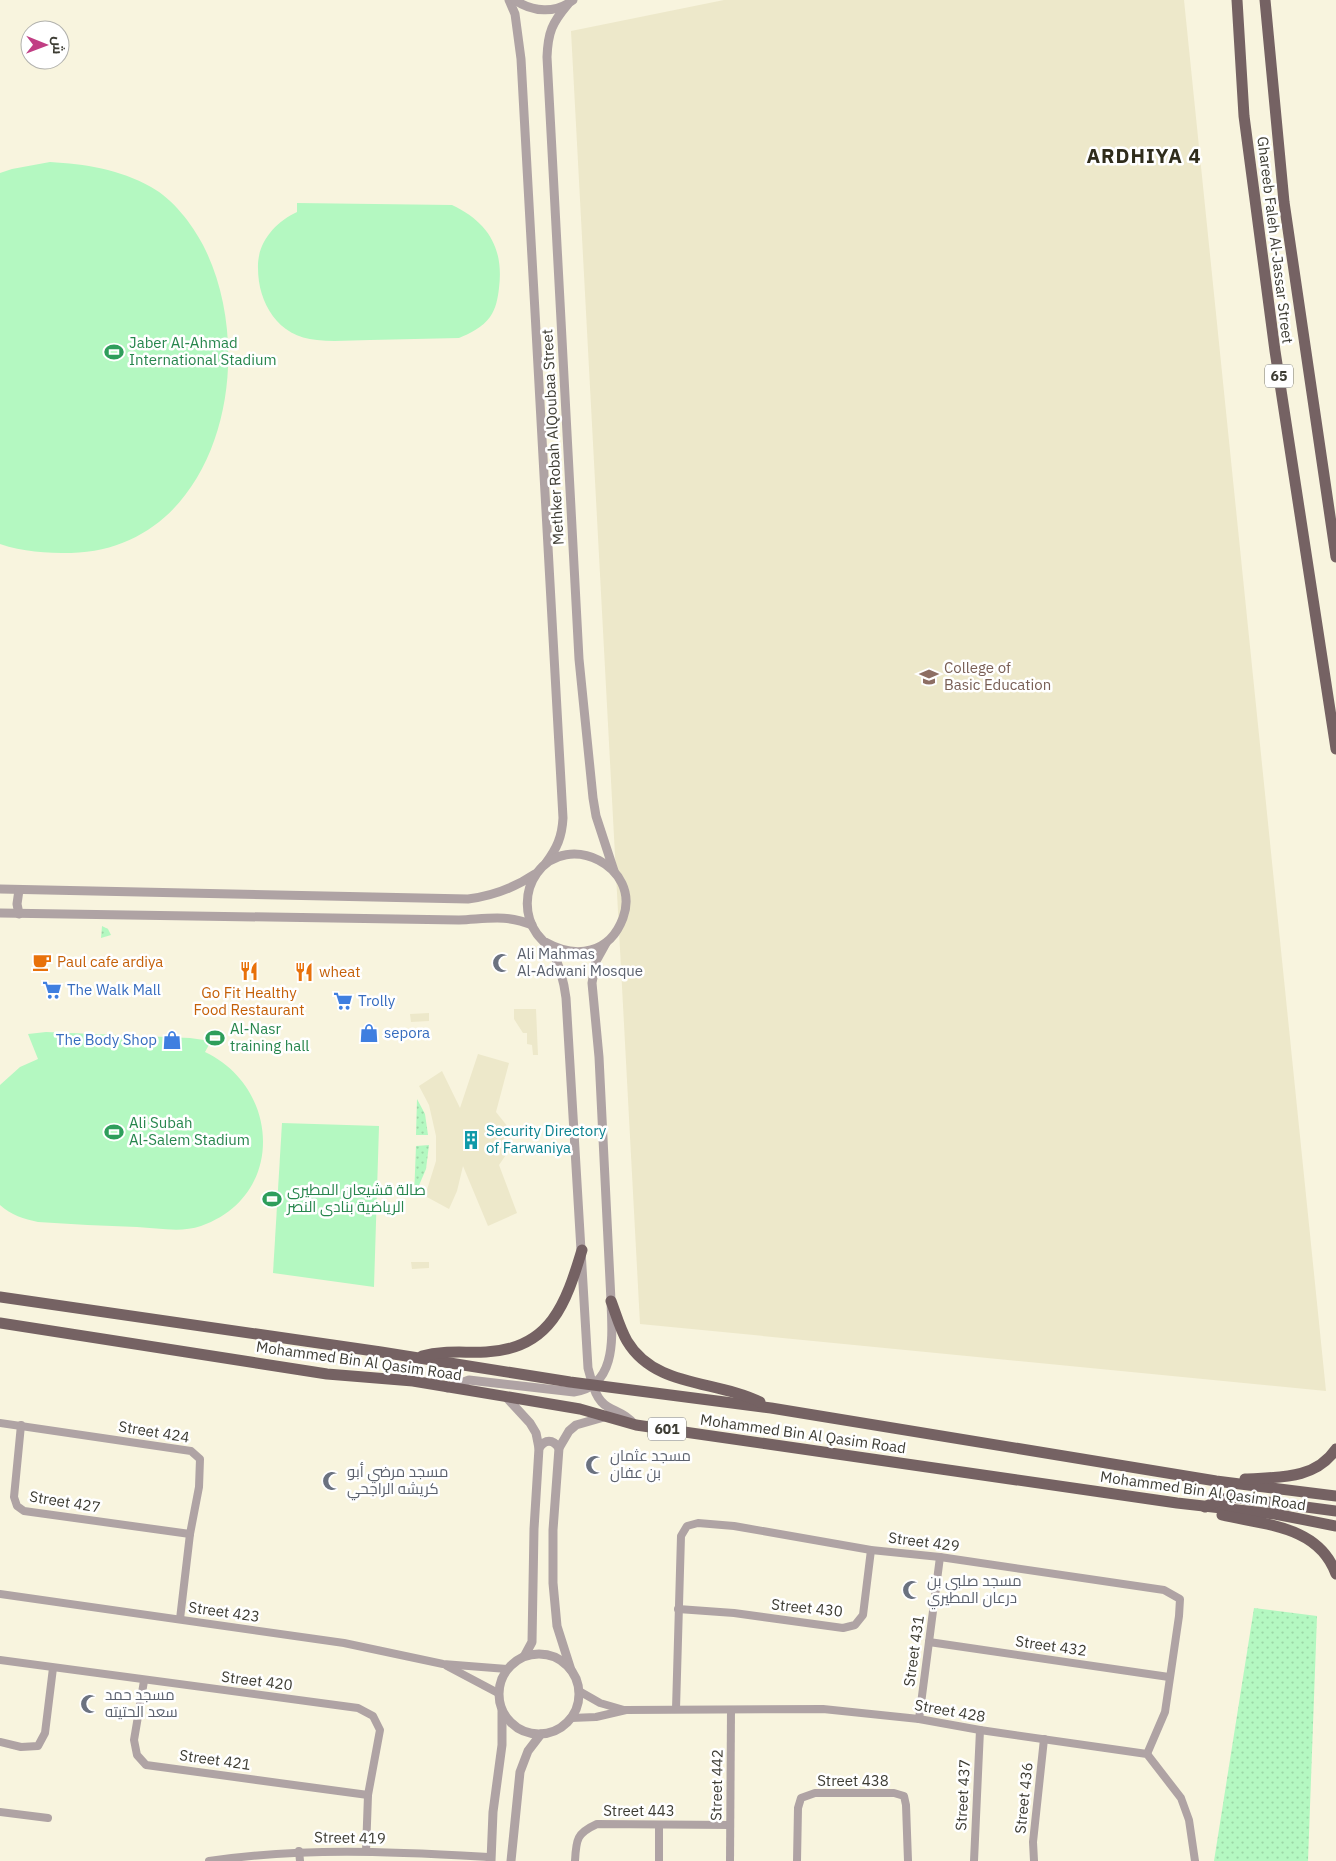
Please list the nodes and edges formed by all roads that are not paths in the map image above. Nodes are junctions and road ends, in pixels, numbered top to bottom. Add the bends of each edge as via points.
1 (509, 0) edge
2 (515, 0) edge
3 (1237, 0) edge
4 (1266, 0) edge
5 (571, 2) edge
6 (1336, 557) edge
7 (1336, 749) edge
8 (546, 863) junction
9 (614, 871) junction
10 (538, 872) junction
11 (0, 889) edge
12 (19, 890) junction
13 (0, 913) edge
14 (19, 914) junction
15 (532, 926) junction
16 (608, 941) junction
17 (546, 942) junction
18 (582, 1250) junction
19 (0, 1298) edge
20 (611, 1301) junction
21 (0, 1323) edge
22 (416, 1357) junction
23 (593, 1383) junction
24 (446, 1388) junction
25 (507, 1398) junction
26 (771, 1408) junction
27 (604, 1417) junction
28 (0, 1423) edge
29 (21, 1425) junction
30 (636, 1425) junction
31 (539, 1448) junction
32 (559, 1448) junction
33 (1336, 1449) edge
34 (1216, 1481) junction
35 (1336, 1496) edge
36 (1177, 1504) junction
37 (1204, 1506) junction
38 (1336, 1511) edge
39 (1336, 1526) edge
40 (190, 1534) junction
41 (871, 1550) junction
42 (940, 1557) junction
43 (1336, 1574) edge
44 (0, 1594) edge
45 (678, 1610) junction
46 (180, 1619) junction
47 (929, 1642) junction
48 (525, 1655) junction
49 (0, 1660) edge
50 (443, 1664) junction
51 (53, 1668) junction
52 (507, 1669) junction
53 (571, 1670) junction
54 (1169, 1677) junction
55 (144, 1681) junction
56 (579, 1691) junction
57 (498, 1693) junction
58 (676, 1709) junction
59 (626, 1710) junction
60 (732, 1710) junction
61 (502, 1712) junction
62 (571, 1718) junction
63 (918, 1719) junction
64 (980, 1730) junction
65 (541, 1734) junction
66 (1044, 1739) junction
67 (0, 1742) edge
68 (1147, 1754) junction
69 (368, 1795) junction
70 (0, 1812) edge
71 (48, 1818) dead end
72 (659, 1825) junction
73 (730, 1825) junction
74 (299, 1851) junction
75 (366, 1851) junction
76 (491, 1859) edge
77 (209, 1861) edge
78 (300, 1861) edge
79 (511, 1861) edge
80 (575, 1861) edge
81 (659, 1861) edge
82 (730, 1861) edge
83 (796, 1861) edge
84 (908, 1861) edge
85 (974, 1861) edge
86 (1034, 1861) edge
87 (1195, 1861) edge

1 - 8 street, Methker Robah AlQoubaa Street via 519,36 527,154 563,818 558,846
2 - 5 street via 542,10 556,9
3 - 7 main road, Ghareeb Faleh Al-Jassar Street / 65 via 1244,116 1274,342
4 - 6 main road, Ghareeb Faleh Al-Jassar Street / 65 via 1284,202
5 - 9 street, Methker Robah AlQoubaa Street via 555,20 548,37 547,57 579,659 596,816
8 - 9 street via 557,857 582,854 604,862
8 - 10 street
9 - 16 street via 622,884 625,907 618,929
10 - 12 street via 504,890 468,899
10 - 15 street via 530,884 527,898
11 - 12 street
12 - 14 street
13 - 14 street
14 - 15 street via 453,920 498,916
15 - 17 street
16 - 17 street via 596,948 577,952 557,949
16 - 20 street via 596,961 592,983 599,1057
17 - 18 street via 558,963 566,998
18 - 22 main road via 564,1303 550,1323 531,1339 501,1351 442,1352
18 - 23 street via 586,1349
19 - 22 main road, Mohammed Bin Al Qasim Road / 601
20 - 23 street via 609,1360 604,1373
20 - 26 main road via 627,1340 654,1369 683,1380 727,1390
21 - 24 main road, Mohammed Bin Al Qasim Road / 601 via 308,1371 397,1379
22 - 23 main road, Mohammed Bin Al Qasim Road / 601
23 - 24 street via 574,1392 475,1380
23 - 26 main road, Mohammed Bin Al Qasim Road / 601
23 - 30 street via 602,1403 626,1415
24 - 25 main road, Mohammed Bin Al Qasim Road / 601
25 - 27 main road, Mohammed Bin Al Qasim Road / 601 via 580,1409
25 - 31 street via 530,1423
26 - 34 main road, Mohammed Bin Al Qasim Road / 601
27 - 30 main road, Mohammed Bin Al Qasim Road / 601
27 - 32 street via 576,1425
28 - 29 street, Street 424
29 - 40 street, Street 427 via 14,1498 24,1511
29 - 40 street, Street 424 via 197,1454 200,1459 199,1487
30 - 36 main road, Mohammed Bin Al Qasim Road / 601
31 - 32 street via 549,1440
31 - 48 street via 532,1642
32 - 53 street via 553,1583 557,1626
33 - 34 main road via 1300,1476
34 - 35 main road, Mohammed Bin Al Qasim Road / 601
36 - 37 main road, Mohammed Bin Al Qasim Road / 601
36 - 43 main road via 1304,1534 1331,1558
37 - 38 main road via 1231,1497
37 - 39 main road, Mohammed Bin Al Qasim Road / 601 via 1275,1514
40 - 46 street, Street 424
41 - 42 street, Street 429
41 - 45 street, Street 430 via 863,1614 855,1625 843,1628 734,1613
41 - 45 street, Street 429 via 734,1526 698,1523 687,1526 682,1536
42 - 47 street, Street 431
42 - 54 street, Street 429 via 1164,1590 1180,1599
44 - 46 street, Street 423
45 - 58 street, Street 429
46 - 50 street, Street 423 via 344,1643
47 - 54 street, Street 432
47 - 63 street, Street 431
48 - 52 street
48 - 53 street via 552,1655
49 - 51 street, Street 420
50 - 52 street, Street 423
50 - 57 street, Street 423
51 - 55 street, Street 420
51 - 67 street via 45,1733 38,1746 21,1747
52 - 57 street via 500,1680
53 - 56 street
54 - 68 street, Street 429 via 1165,1712
55 - 69 street, Street 421 via 134,1740 137,1755 146,1765
55 - 69 street, Street 420 via 358,1708 374,1716 380,1730
56 - 59 street, Street 428 via 600,1703
56 - 62 street
57 - 61 street
58 - 59 street, Street 428
58 - 60 street, Street 428
59 - 62 street, Street 428
60 - 63 street, Street 428 via 823,1709
60 - 73 street, Street 442
61 - 65 street via 519,1729
61 - 76 street via 502,1745 492,1812
62 - 65 street via 558,1729
63 - 64 street, Street 428
64 - 66 street, Street 428
64 - 85 street, Street 437
65 - 79 street via 528,1751 520,1772
66 - 68 street, Street 428
66 - 86 street, Street 436 via 1033,1842
68 - 87 street via 1181,1798 1189,1820
69 - 75 street, Street 420
70 - 71 street
72 - 73 street, Street 443
72 - 80 street, Street 443 via 597,1824 583,1830 576,1843
72 - 81 street
73 - 82 street, Street 442
74 - 75 street, Street 419
74 - 77 street, Street 419
74 - 78 street
75 - 76 street, Street 419
83 - 84 street, Street 438 via 801,1798 815,1793 894,1793 904,1796

